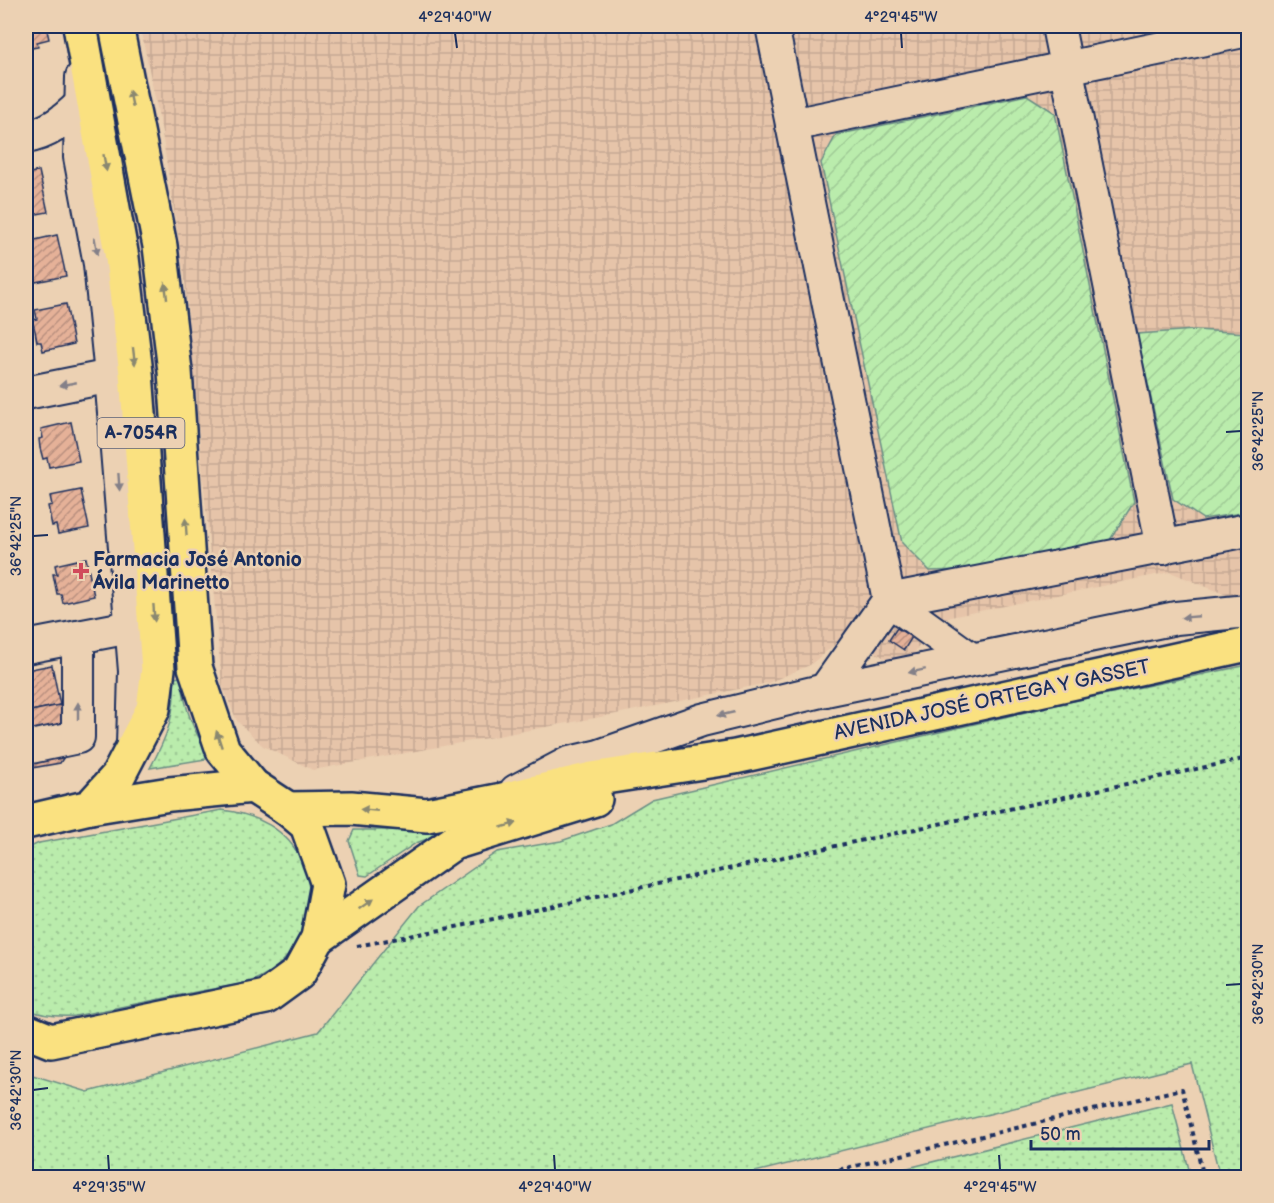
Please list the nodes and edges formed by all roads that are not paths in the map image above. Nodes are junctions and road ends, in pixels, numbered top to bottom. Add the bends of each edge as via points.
1 (116, 26) edge
2 (772, 26) edge
3 (1058, 26) edge
4 (1248, 30) edge
5 (81, 34) edge
6 (1066, 68) junction
7 (80, 105) junction
8 (792, 124) junction
9 (33, 136) edge
10 (80, 157) junction
11 (111, 376) junction
12 (26, 393) edge
13 (1248, 530) edge
14 (1163, 548) junction
15 (889, 600) junction
16 (1248, 611) edge
17 (130, 627) junction
18 (78, 637) junction
19 (1248, 645) edge
20 (26, 647) edge
21 (971, 659) junction
22 (825, 690) junction
23 (133, 745) junction
24 (26, 748) edge
25 (735, 756) junction
26 (253, 786) junction
27 (498, 801) junction
28 (90, 807) junction
29 (288, 809) junction
30 (26, 822) edge
31 (333, 943) junction
32 (34, 1037) edge

26 -> 1 main road, A-7054R via 223,750 195,667 175,370 160,246
2 - 8 street
3 - 6 street
4 - 6 street
5 - 7 street
5 -> 23 main road, A-7054R via 123,258 136,374 158,669 153,709
6 - 8 street
6 - 14 street
7 - 9 street via 62,122
7 - 10 street
8 - 15 street
9 - 10 street via 57,143
10 -> 11 street via 100,264
11 -> 12 street
11 -> 17 street
13 - 14 street
14 - 15 street
15 - 21 street
15 - 22 street
16 -> 21 street via 1176,618
17 - 18 street
17 - 23 street via 135,671
18 - 20 street
24 -> 18 street via 78,737
19 - 25 main road, AVENIDA JOSÉ ORTEGA Y GASSET
21 -> 22 street
22 -> 27 street via 702,720 569,763
23 - 28 main road, A-7054R via 118,776
25 - 27 main road, AVENIDA JOSÉ ORTEGA Y GASSET via 592,779
31 -> 25 main road, AVENIDA JOSÉ ORTEGA Y GASSET via 453,843
26 - 28 main road
26 - 29 main road
27 -> 29 main road, AVENIDA JOSÉ ORTEGA Y GASSET via 427,815 351,808
28 - 30 main road
29 - 31 main road via 307,825 328,885
31 - 32 main road via 266,997

